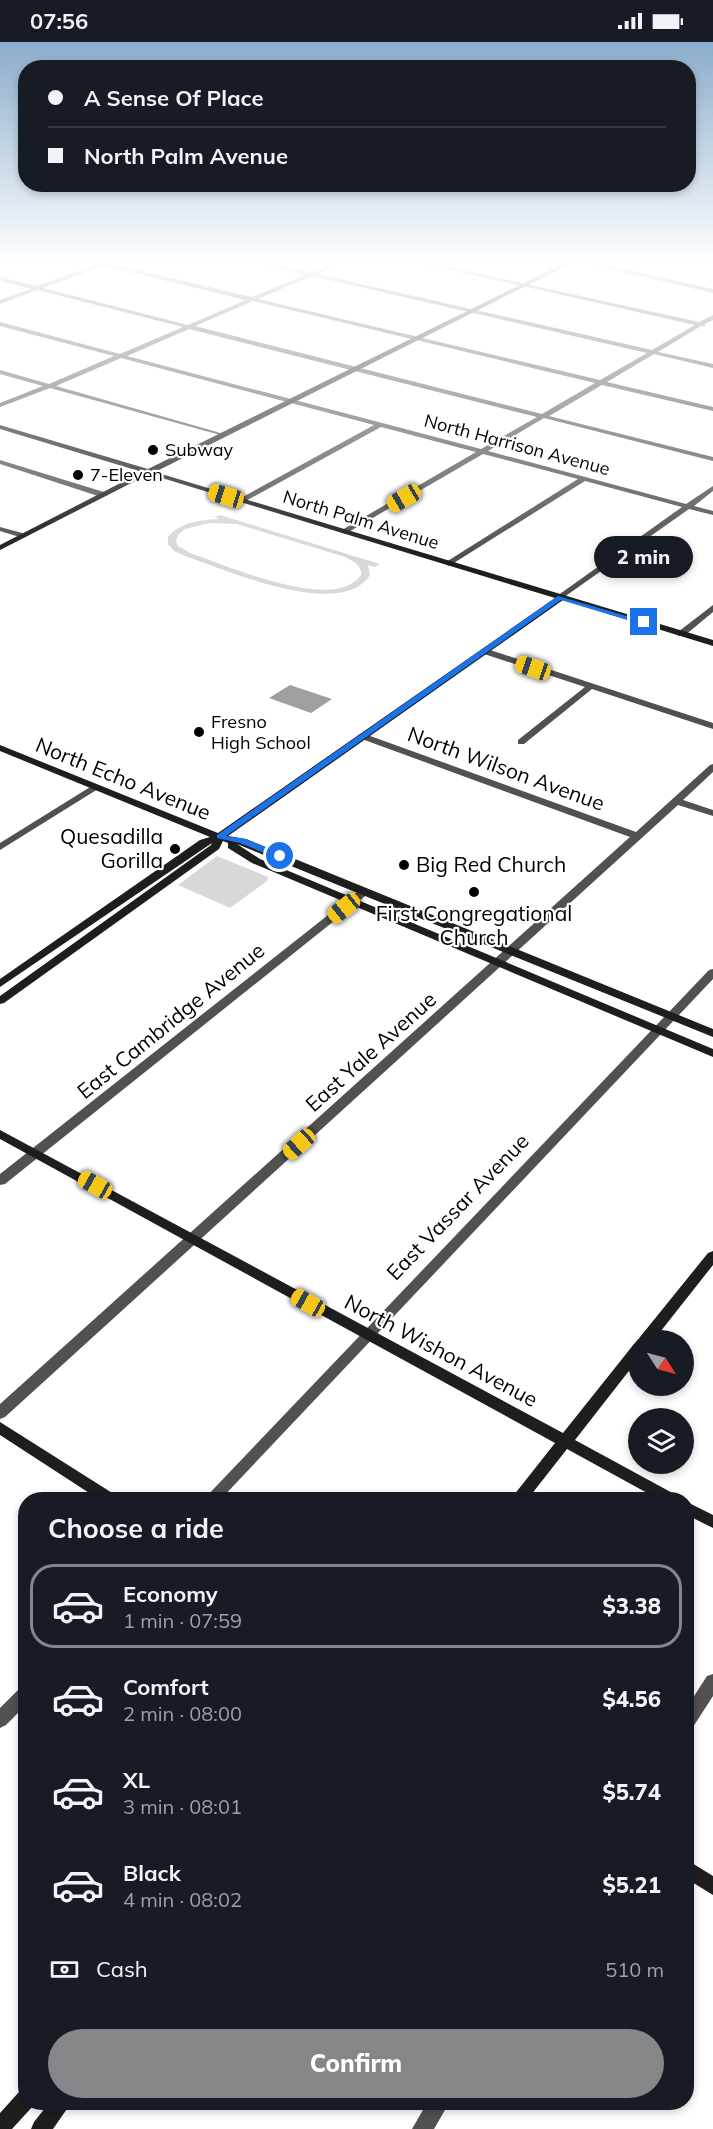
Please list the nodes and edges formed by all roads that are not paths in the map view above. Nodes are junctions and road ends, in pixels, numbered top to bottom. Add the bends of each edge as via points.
1 (115, 358) edge
2 (136, 358) edge
3 (317, 358) edge
4 (375, 358) edge
5 (502, 358) edge
6 (643, 358) edge
7 (681, 358) edge
8 (713, 366) edge
9 (356, 368) junction
10 (1, 374) edge
11 (601, 382) junction
12 (50, 386) junction
13 (293, 400) junction
14 (0, 405) edge
15 (713, 409) edge
16 (544, 416) junction
17 (382, 424) junction
18 (0, 427) edge
19 (222, 435) junction
20 (483, 452) junction
21 (713, 459) edge
22 (0, 462) edge
23 (148, 472) junction
24 (584, 479) junction
25 (713, 488) edge
26 (104, 495) junction
27 (242, 501) junction
28 (687, 507) junction
29 (713, 513) edge
30 (0, 529) edge
31 (345, 532) junction
32 (23, 536) junction
33 (0, 548) edge
34 (449, 564) junction
35 (560, 597) junction
36 (713, 608) edge
37 (681, 634) junction
38 (713, 643) edge
39 (484, 651) junction
40 (590, 687) junction
41 (713, 726) edge
42 (362, 736) junction
43 (521, 742) dead end
44 (0, 748) edge
45 (713, 767) edge
46 (94, 787) junction
47 (677, 801) junction
48 (713, 813) edge
49 (636, 836) junction
50 (219, 837) junction
51 (233, 841) junction
52 (0, 847) edge
53 (365, 891) junction
54 (352, 901) junction
55 (87, 924) junction
56 (100, 930) junction
57 (512, 951) junction
58 (498, 964) junction
59 (713, 972) edge
60 (0, 984) edge
61 (2, 997) edge
62 (672, 1016) junction
63 (659, 1030) junction
64 (713, 1033) edge
65 (713, 1053) edge
66 (0, 1134) edge
67 (36, 1153) junction
68 (0, 1181) edge
69 (193, 1239) junction
70 (713, 1256) edge
71 (654, 1330) edge
72 (366, 1335) junction
73 (628, 1362) edge
74 (0, 1413) edge
75 (0, 1428) edge
76 (564, 1441) junction
77 (100, 1492) edge
78 (219, 1492) edge
79 (524, 1492) edge
80 (658, 1492) edge
81 (694, 1512) edge
82 (713, 1522) edge
83 (713, 1681) edge
84 (18, 1702) edge
85 (694, 1711) edge
86 (0, 1720) edge
87 (694, 1874) edge
88 (713, 1886) edge
89 (18, 2108) edge
90 (56, 2110) edge
91 (434, 2110) edge
92 (0, 2128) edge
93 (41, 2129) edge
94 (422, 2129) edge

1 - 12 street
2 - 13 street, North Harrison Avenue
3 - 9 street
4 - 9 main road
5 - 11 street
6 - 11 street
7 - 8 street
9 - 13 main road
9 - 16 street
10 - 12 street
11 - 15 street
11 - 16 street
12 - 14 street
12 - 19 street
13 - 17 street, North Harrison Avenue
13 - 19 main road
16 - 20 street
16 - 21 street
17 - 20 street, North Harrison Avenue
17 - 27 street
18 - 23 main road, North Palm Avenue
19 - 23 main road
20 - 24 street, North Harrison Avenue
20 - 31 street
22 - 26 street
23 - 26 main road
23 - 27 main road, North Palm Avenue
24 - 28 street, North Harrison Avenue
24 - 34 street
25 - 28 street
26 - 32 main road
27 - 31 main road, North Palm Avenue
28 - 29 street, North Harrison Avenue
28 - 35 street
30 - 32 street
31 - 34 main road, North Palm Avenue
32 - 33 main road
34 - 35 main road, North Palm Avenue
35 - 37 main road, North Palm Avenue
35 - 39 main road
36 - 37 street
37 - 38 main road, North Palm Avenue
39 - 40 street
39 - 42 main road
40 - 41 street
40 - 43 street
42 - 49 street, North Wilson Avenue
42 - 50 main road
44 - 46 main road, North Echo Avenue
45 - 47 street, East Yale Avenue
46 - 50 main road, North Echo Avenue
46 - 52 street
47 - 48 street
47 - 49 street, East Yale Avenue
49 - 57 street, East Yale Avenue
50 - 51 main road, North Echo Avenue
50 - 55 main road via 204,842
50 - 56 main road via 215,847
51 - 53 main road, North Echo Avenue via 242,841
51 - 54 main road via 232,846 243,855
53 - 54 street, East Cambridge Avenue
53 - 57 main road, North Echo Avenue
54 - 58 main road
54 - 67 street, East Cambridge Avenue
55 - 56 main road
55 - 60 main road
56 - 61 main road
57 - 58 street, East Yale Avenue
57 - 62 main road, North Echo Avenue
58 - 63 main road
58 - 69 street, East Yale Avenue
59 - 62 street, East Vassar Avenue
62 - 63 street, East Vassar Avenue
62 - 64 main road, North Echo Avenue
63 - 65 main road
63 - 72 street, East Vassar Avenue
66 - 67 main road, North Wishon Avenue
67 - 68 street, East Cambridge Avenue
67 - 69 main road, North Wishon Avenue
69 - 72 main road, North Wishon Avenue
69 - 74 street, East Yale Avenue
70 - 71 main road
72 - 76 main road, North Wishon Avenue
72 - 78 street, East Vassar Avenue
73 - 76 main road
75 - 77 main road
76 - 79 main road
76 - 80 main road, North Wishon Avenue
81 - 82 main road
83 - 85 street
84 - 86 street
87 - 88 main road
89 - 92 main road
90 - 93 main road
91 - 94 street

